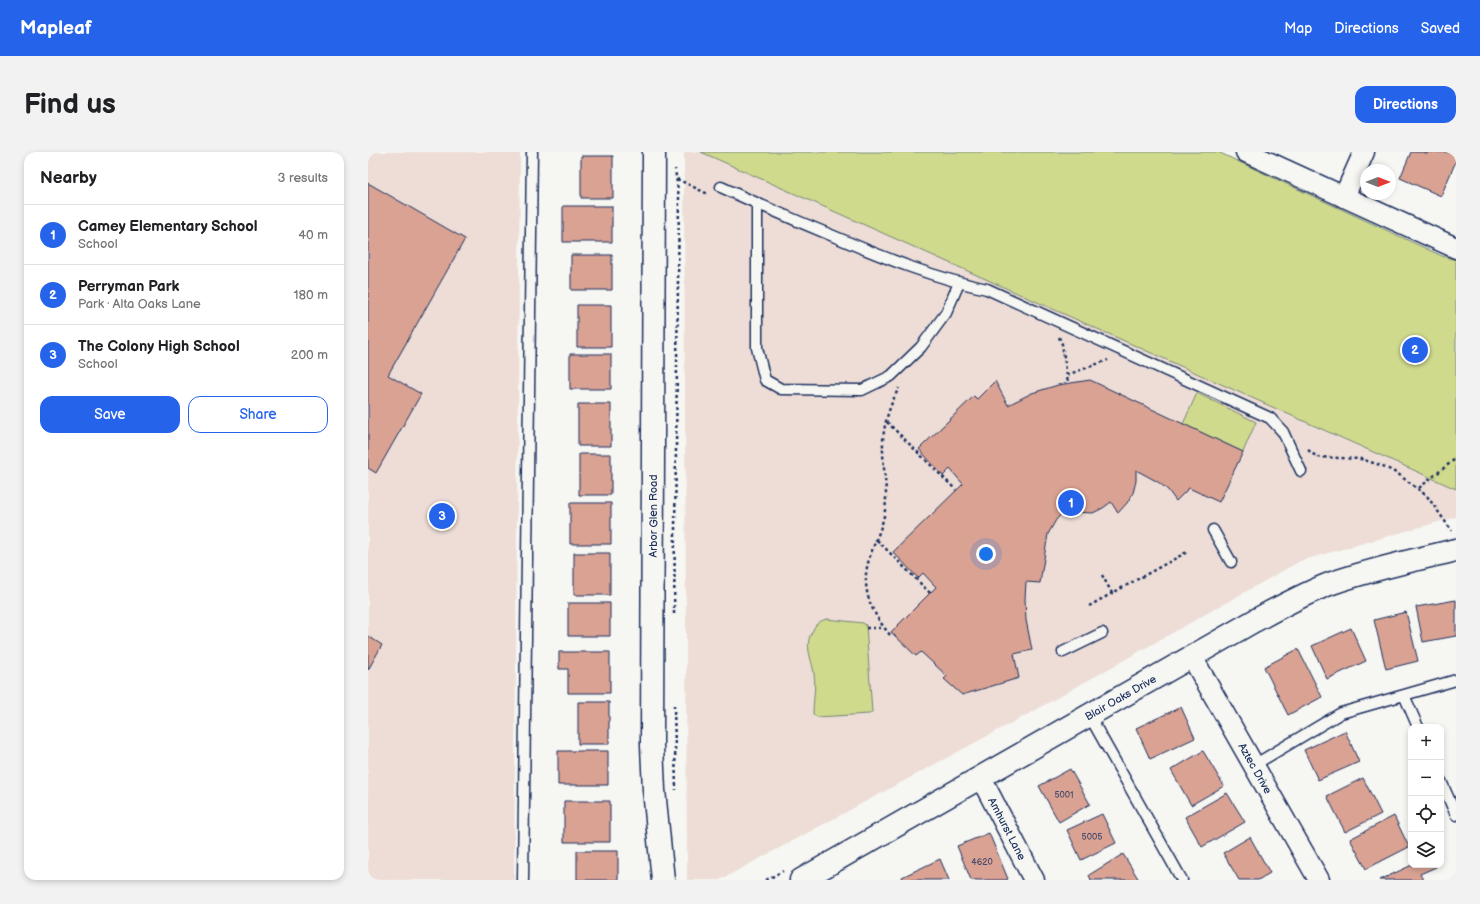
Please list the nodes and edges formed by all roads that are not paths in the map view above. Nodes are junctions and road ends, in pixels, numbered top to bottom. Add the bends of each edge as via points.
1 (532, 152) edge
2 (654, 152) edge
3 (1246, 152) edge
4 (1364, 152) edge
5 (721, 187) dead end
6 (1344, 197) junction
7 (758, 204) junction
8 (1456, 248) edge
9 (959, 283) junction
10 (1301, 471) dead end
11 (1213, 530) dead end
12 (1455, 541) edge
13 (1231, 562) dead end
14 (1102, 633) dead end
15 (1063, 652) dead end
16 (1192, 657) junction
17 (1456, 680) edge
18 (1404, 695) junction
19 (1089, 715) junction
20 (1417, 724) edge
21 (1254, 765) junction
22 (981, 778) junction
23 (1444, 788) edge
24 (1456, 815) edge
25 (523, 880) edge
26 (663, 880) edge
27 (801, 880) edge
28 (1034, 880) edge
29 (1182, 880) edge
30 (1319, 880) edge

1 - 25 lane
2 - 26 street, Arbor Glen Road via 652,746
3 - 6 street
4 - 6 street
5 - 7 lane
6 - 8 street
7 - 9 lane via 899,264
7 - 9 lane via 757,348 765,380 781,389 862,390 891,376 930,336 946,313
9 - 10 lane via 987,289 1270,418 1283,432
11 - 13 lane
12 - 16 street, Blair Oaks Drive via 1331,584 1285,604
14 - 15 lane
16 - 19 street, Blair Oaks Drive
16 - 21 street, Aztec Drive
17 - 18 lane
18 - 20 lane
18 - 21 lane via 1341,713
19 - 22 street, Blair Oaks Drive
19 - 29 lane
21 - 30 street, Aztec Drive
22 - 27 street, Blair Oaks Drive
22 - 28 street, Amhurst Lane
23 - 24 lane

